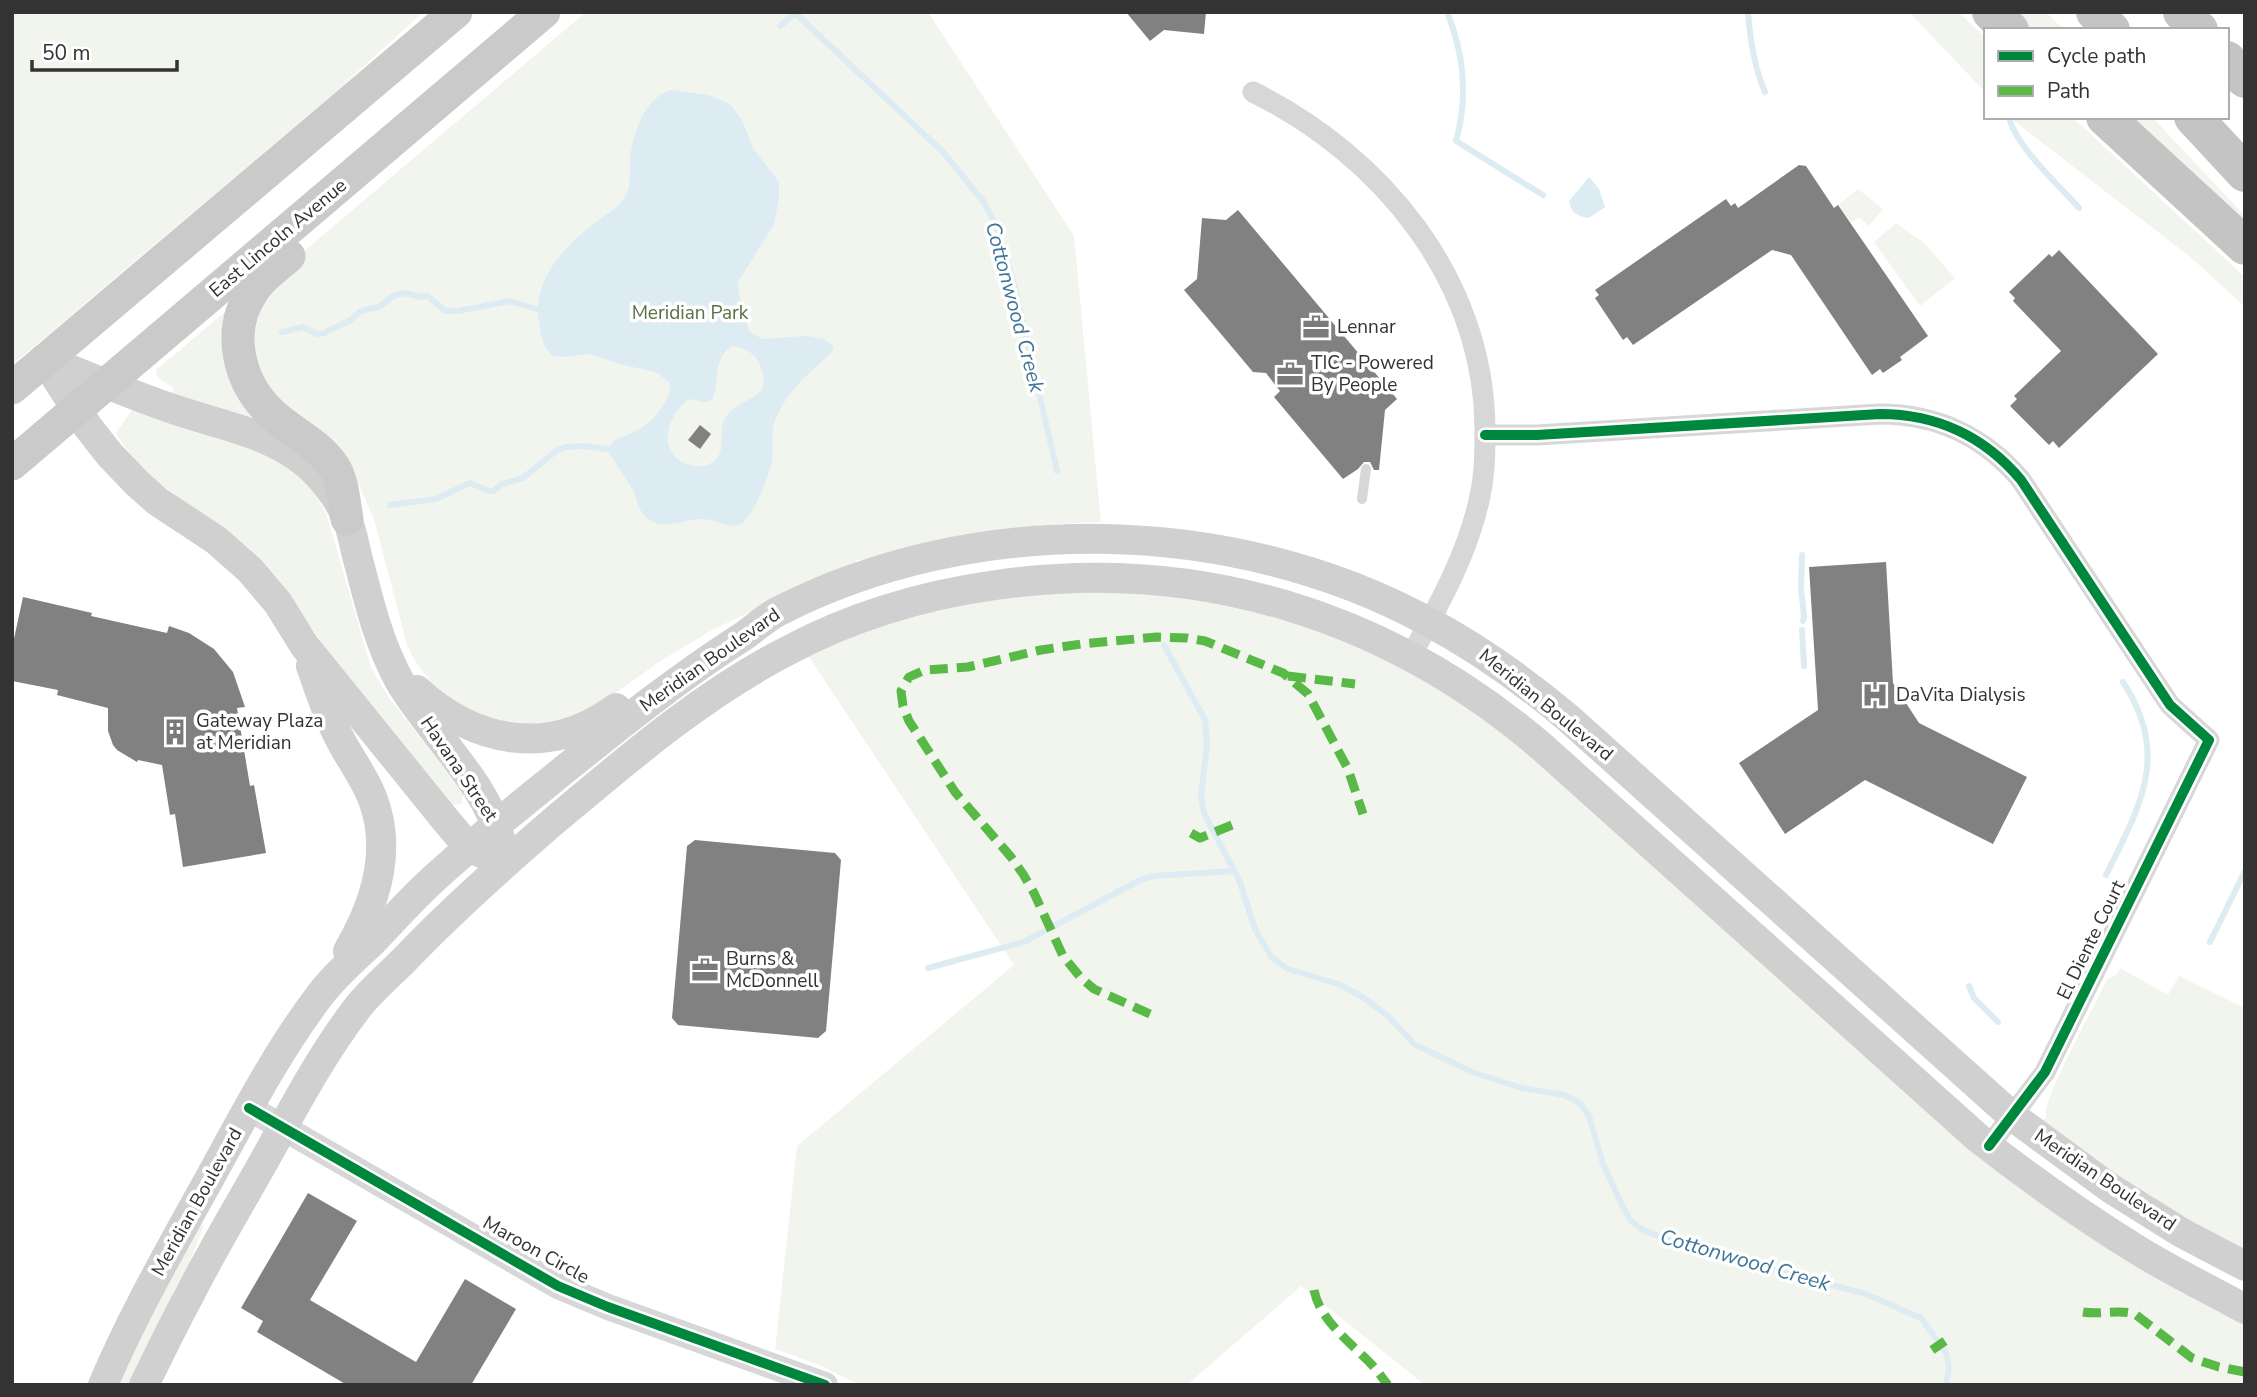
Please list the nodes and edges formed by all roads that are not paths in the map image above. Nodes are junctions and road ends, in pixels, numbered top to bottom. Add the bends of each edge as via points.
1 (456, 12) edge
2 (544, 12) edge
3 (1991, 12) edge
4 (2095, 12) edge
5 (2182, 12) edge
6 (2008, 28) edge
7 (2109, 28) edge
8 (2197, 28) edge
9 (2229, 62) edge
10 (2245, 79) edge
11 (1253, 92) dead end
12 (434, 106) junction
13 (2107, 119) edge
14 (2195, 119) edge
15 (2245, 173) edge
16 (2245, 246) edge
17 (44, 359) junction
18 (107, 383) junction
19 (12, 388) edge
20 (76, 409) junction
21 (1485, 435) junction
22 (12, 464) edge
23 (1366, 469) dead end
24 (1362, 499) dead end
25 (347, 519) junction
26 (769, 617) junction
27 (1429, 622) junction
28 (304, 645) junction
29 (1411, 656) junction
30 (390, 664) junction
31 (497, 825) junction
32 (469, 848) junction
33 (506, 863) junction
34 (323, 991) junction
35 (249, 1108) junction
36 (2012, 1116) junction
37 (283, 1127) junction
38 (1989, 1146) junction
39 (2245, 1266) edge
40 (2245, 1309) edge
41 (103, 1385) edge
42 (144, 1385) edge
43 (824, 1385) edge

1 - 17 main road
2 - 12 main road, East Lincoln Avenue
3 - 6 highway
4 - 7 highway
5 - 8 highway
9 - 10 highway
11 - 21 street via 1303,120 1349,156 1393,200 1430,248 1450,280 1471,331 1483,386
12 - 18 main road, East Lincoln Avenue
12 - 25 main road via 415,150 262,280 240,319 239,357 251,388 271,413 330,461 338,474
13 - 16 highway
14 - 15 highway
17 - 18 main road, Havana Street
17 - 19 main road
17 - 20 main road, Havana Street
18 - 20 main road, East Lincoln Avenue
18 - 25 main road, Havana Street via 277,444 322,480
20 - 22 main road, East Lincoln Avenue
20 - 28 main road, Havana Street via 138,484 250,570
21 - 27 street via 1484,475 1471,531
21 - 36 street, El Diente Court via 1880,414 1917,417 1959,430 1994,453 2021,480 2170,705 2209,740 2045,1072
23 - 24 lane
25 - 30 main road, Havana Street
26 - 27 main road, Meridian Boulevard via 838,586 918,561 1000,545 1099,538 1192,546 1273,561 1351,586
26 - 30 main road via 758,618 685,659 597,721 549,737 508,738 466,725 429,701
26 - 31 main road, Meridian Boulevard via 643,706
27 - 29 street
27 - 36 main road, Meridian Boulevard via 1497,663 1568,718
28 - 32 main road, Havana Street
28 - 34 main road via 334,727 373,800 380,835 379,874 369,910
29 - 33 main road, Meridian Boulevard via 1350,627 1287,605 1194,584 1070,577 940,595 830,631 735,680 667,728
29 - 38 main road, Meridian Boulevard via 1525,731
30 - 31 main road, Havana Street
31 - 32 main road, Meridian Boulevard
31 - 33 main road, Havana Street
32 - 33 main road, Havana Street
32 - 34 main road, Meridian Boulevard
33 - 37 main road, Meridian Boulevard via 362,1002
34 - 35 main road, Meridian Boulevard
35 - 37 street, Maroon Circle
35 - 41 main road, Meridian Boulevard via 157,1273
36 - 38 street, El Diente Court
36 - 39 main road, Meridian Boulevard via 2110,1188
37 - 42 main road, Meridian Boulevard
37 - 43 street, Maroon Circle via 558,1286
38 - 40 main road, Meridian Boulevard via 2106,1231

